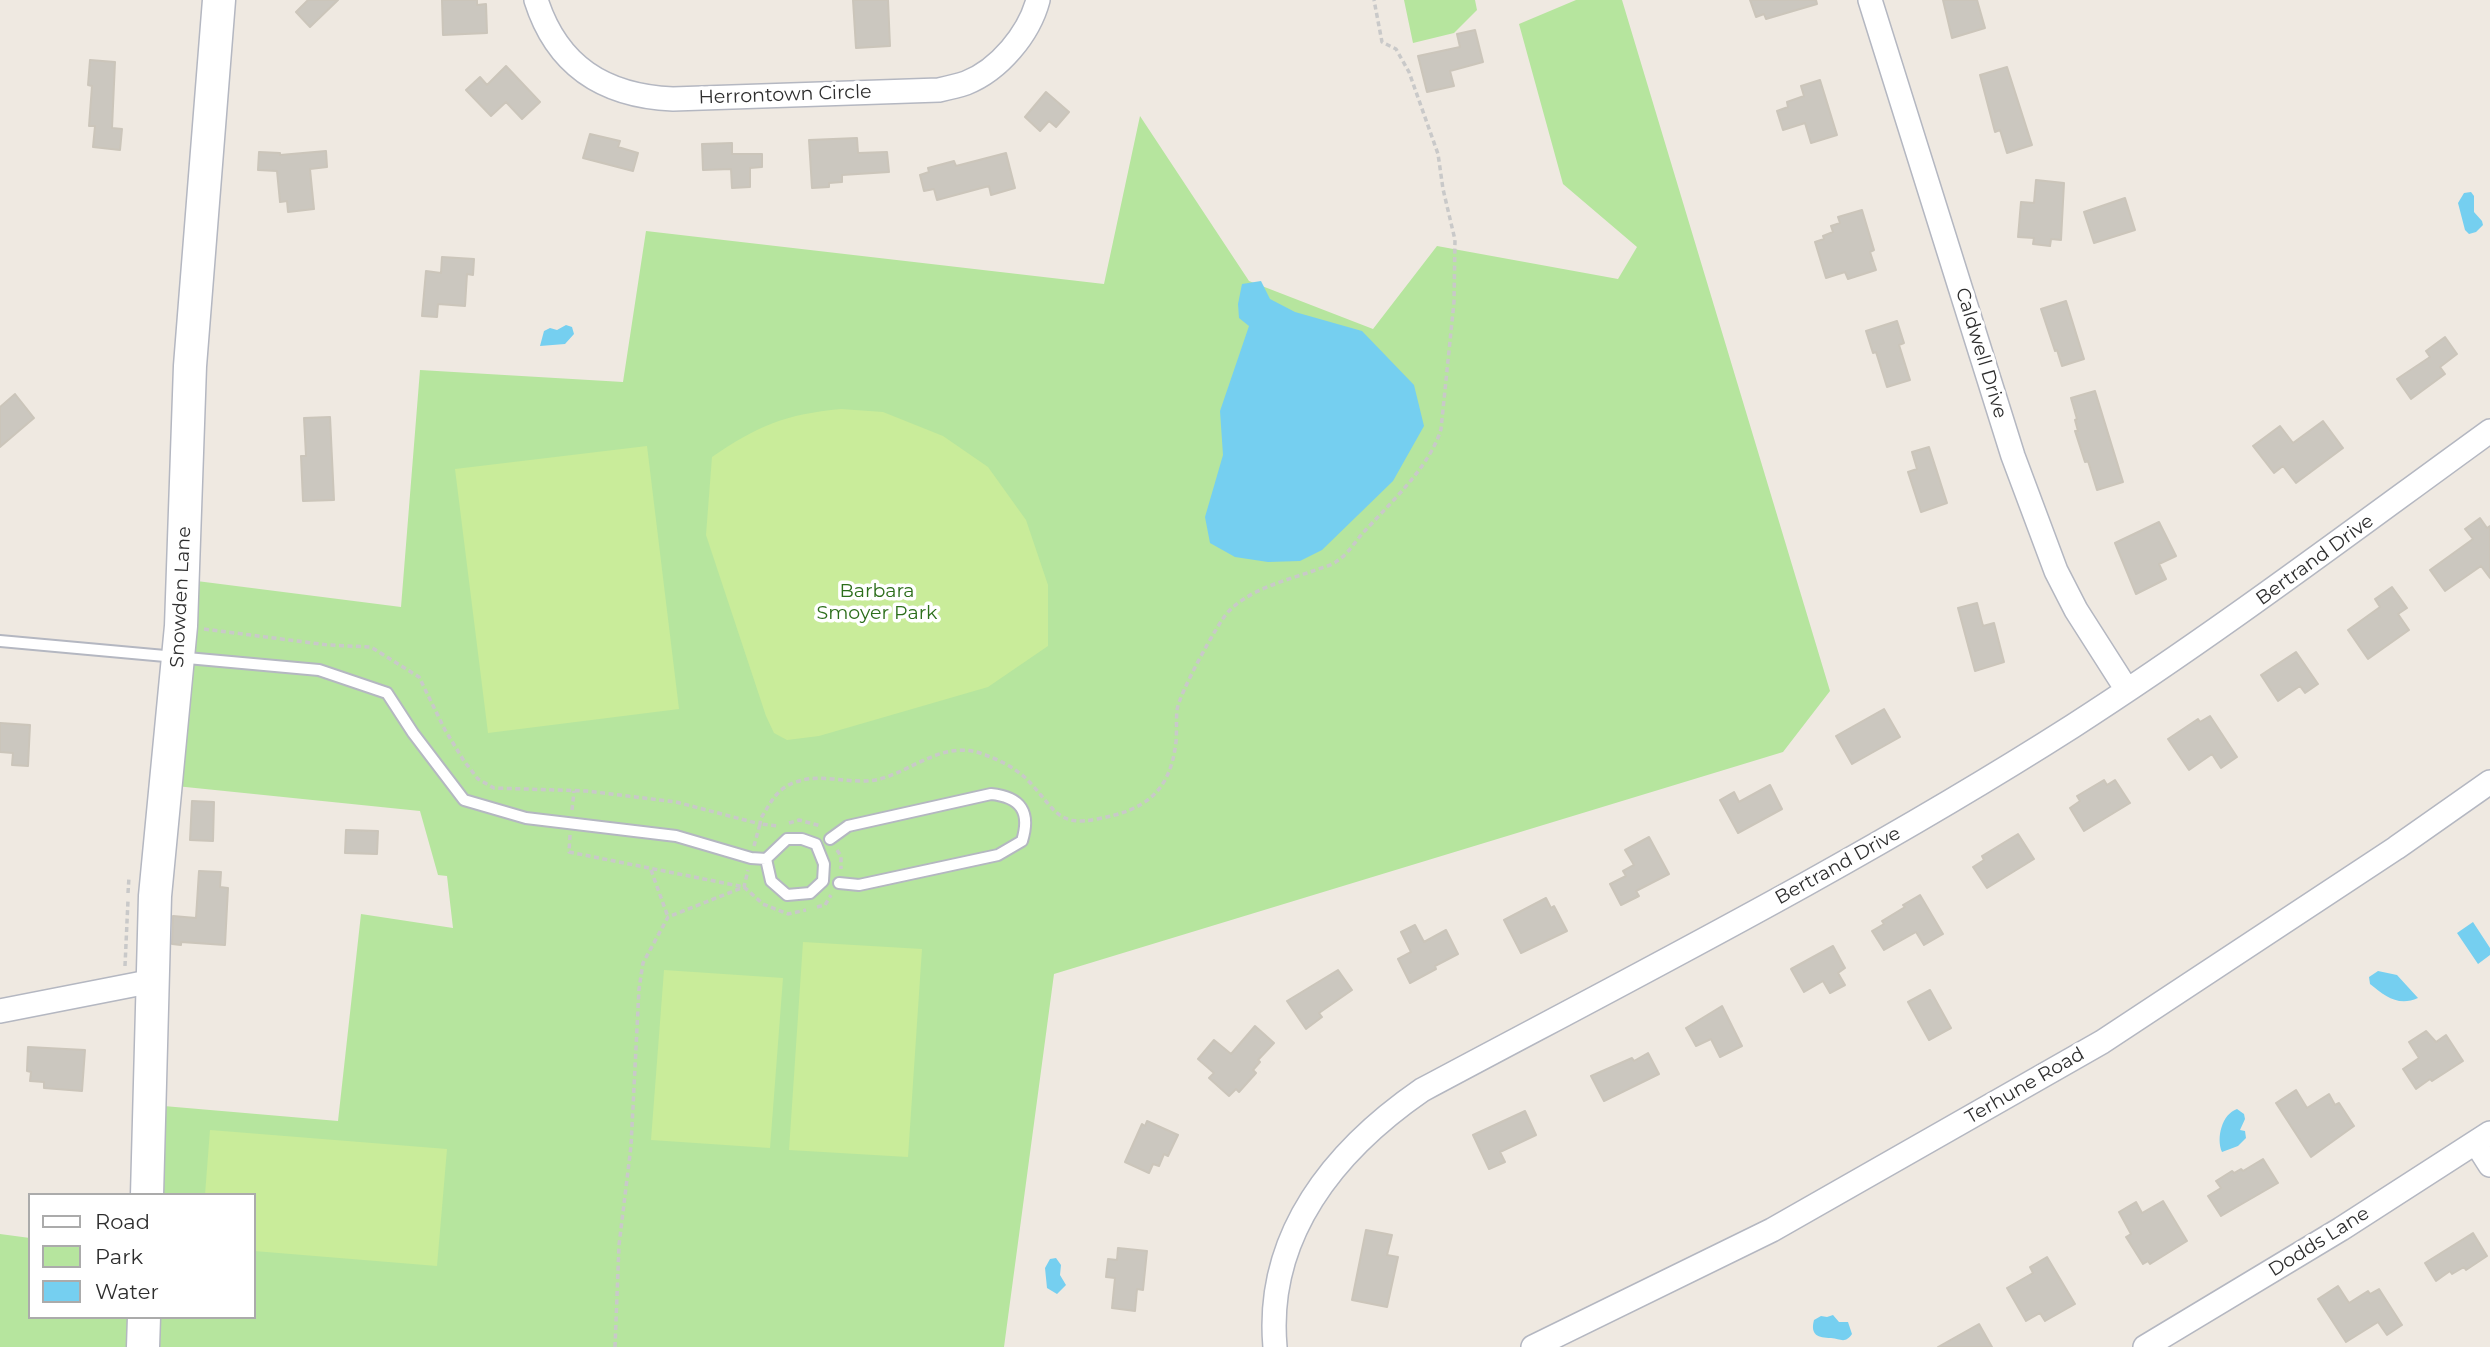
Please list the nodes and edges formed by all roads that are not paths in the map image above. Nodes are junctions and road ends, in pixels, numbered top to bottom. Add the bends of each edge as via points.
1 (219, 0) edge
2 (536, 0) edge
3 (1038, 0) edge
4 (1870, 0) edge
5 (2486, 441) edge
6 (0, 641) edge
7 (180, 642) junction
8 (2127, 690) junction
9 (2490, 782) edge
10 (830, 839) dead end
11 (766, 859) junction
12 (838, 883) dead end
13 (153, 981) junction
14 (0, 1012) edge
15 (2483, 1138) edge
16 (2490, 1165) edge
17 (147, 1193) edge
18 (144, 1319) edge
19 (143, 1347) edge
20 (1275, 1347) edge
21 (1533, 1347) edge
22 (2145, 1347) edge

1 - 7 street, Snowden Lane via 190,366
2 - 3 street, Herrontown Circle via 556,44 596,80 628,94 673,99 939,90 967,83 989,71 1009,51
4 - 8 street, Caldwell Drive via 2018,468 2056,570
5 - 8 street, Bertrand Drive
6 - 7 lane
7 - 11 lane via 319,670 387,693 464,800 526,818 676,836
7 - 13 street, Snowden Lane via 155,897
8 - 20 street, Bertrand Drive via 1929,815 1392,1110 1335,1166 1290,1240 1275,1297
9 - 21 street, Terhune Road via 2102,1042 1772,1230
10 - 12 lane via 848,826 991,794 1007,795 1021,806 1027,825 1022,841 998,855 859,885
11 - 11 lane via 771,881 787,895 810,893 823,881 824,864 816,844 787,839
13 - 14 street
13 - 17 street, Snowden Lane
15 - 16 street
15 - 22 street, Dodds Lane
18 - 19 street

